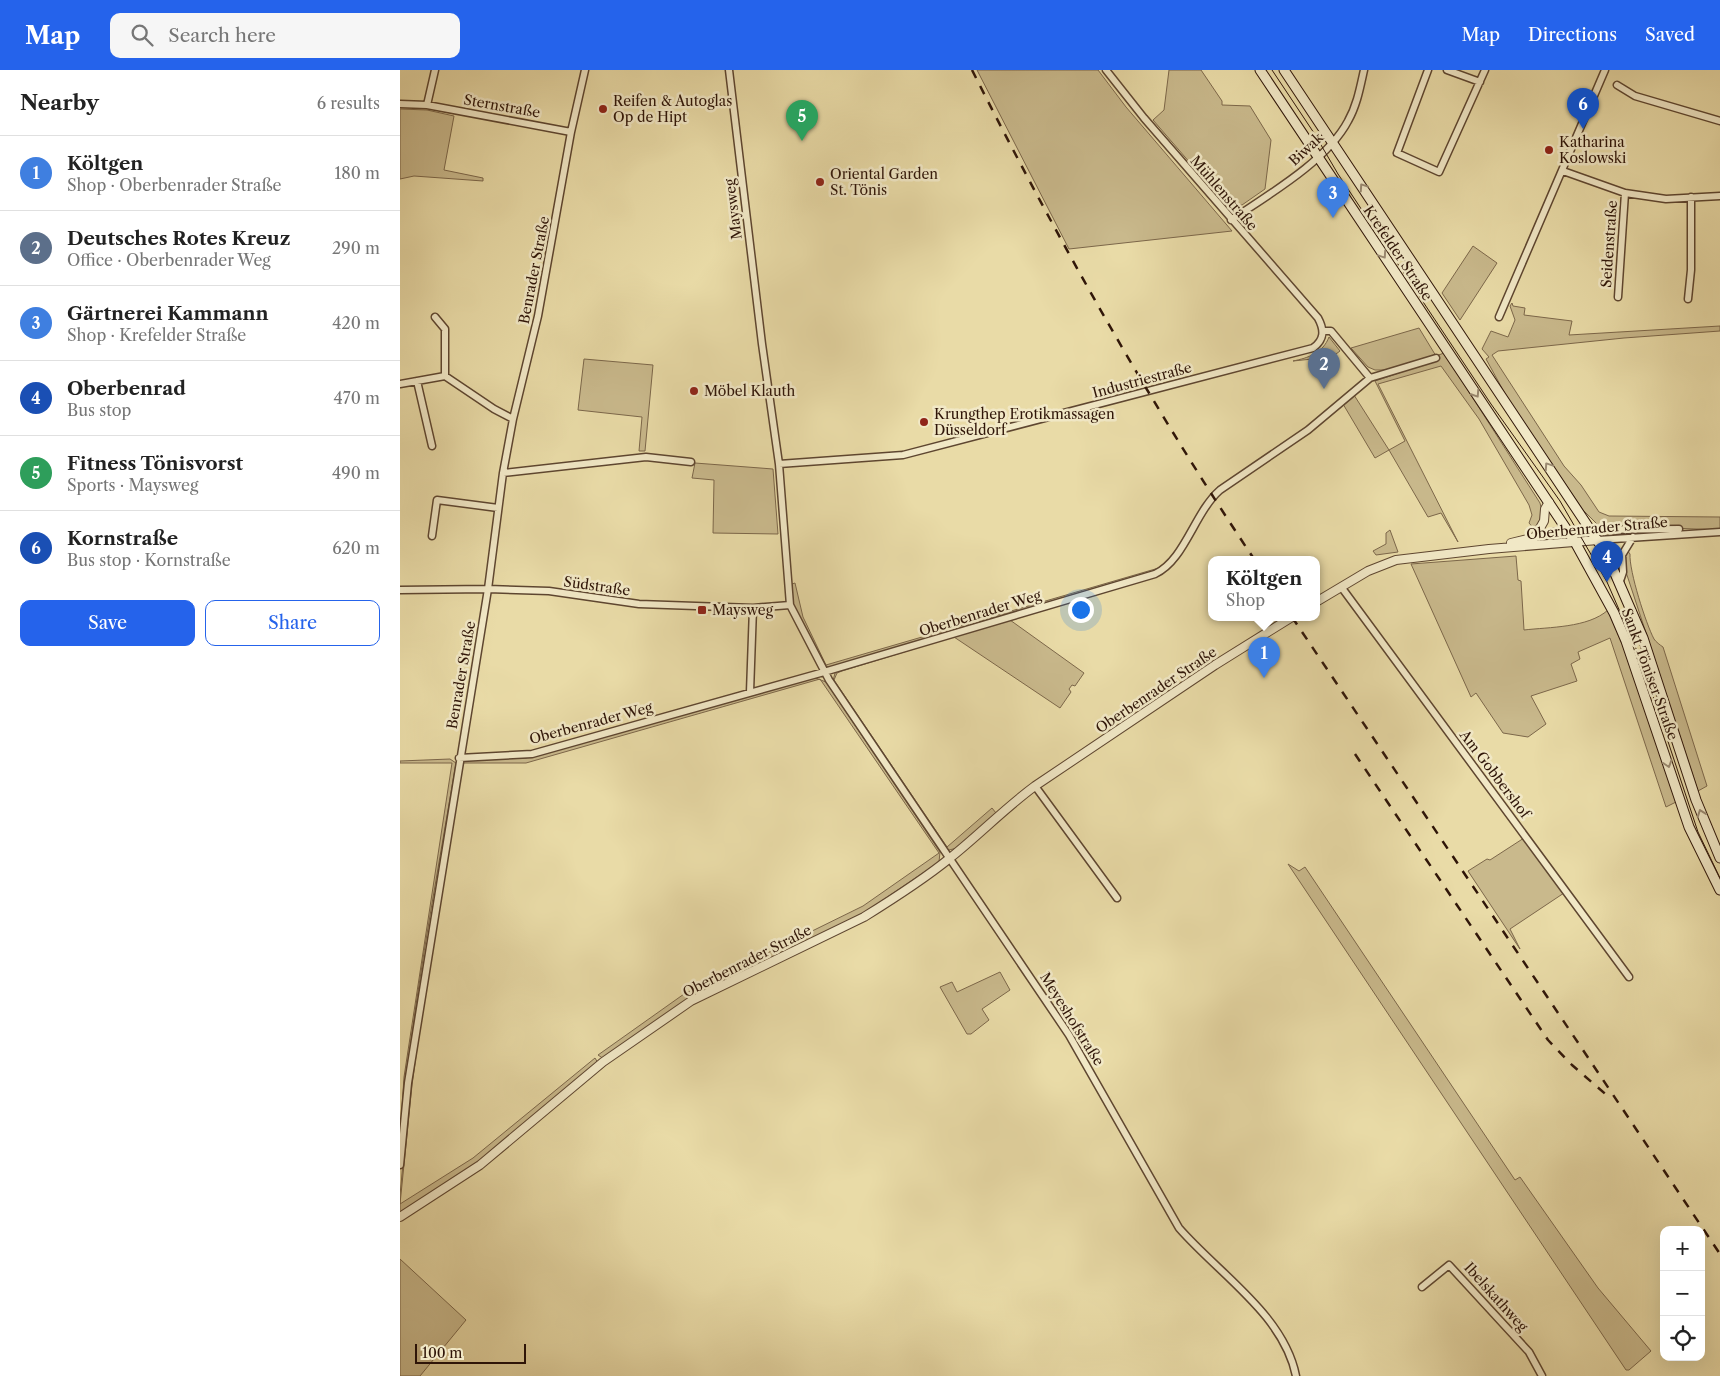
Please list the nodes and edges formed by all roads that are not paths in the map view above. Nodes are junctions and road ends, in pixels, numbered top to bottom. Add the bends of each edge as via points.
1 (435, 70) edge
2 (585, 70) edge
3 (729, 70) edge
4 (1106, 70) edge
5 (1260, 70) edge
6 (1284, 70) edge
7 (1364, 70) edge
8 (1428, 70) edge
9 (1448, 70) edge
10 (1485, 70) edge
11 (1605, 70) edge
12 (1480, 82) junction
13 (1618, 85) dead end
14 (400, 104) edge
15 (427, 105) junction
16 (1720, 121) edge
17 (571, 132) junction
18 (1333, 141) junction
19 (1317, 156) junction
20 (1563, 171) junction
21 (1625, 192) junction
22 (1720, 196) edge
23 (1691, 197) junction
24 (1231, 220) junction
25 (1618, 297) dead end
26 (1688, 299) dead end
27 (435, 316) dead end
28 (1499, 317) dead end
29 (1323, 331) junction
30 (1467, 346) joint
31 (1449, 352) joint
32 (1436, 358) dead end
33 (445, 376) junction
34 (1370, 378) junction
35 (417, 381) junction
36 (400, 384) edge
37 (513, 419) junction
38 (432, 446) dead end
39 (691, 462) dead end
40 (779, 464) junction
41 (503, 473) junction
42 (1549, 502) junction
43 (498, 508) junction
44 (1592, 530) junction
45 (1569, 531) junction
46 (1707, 532) junction
47 (1720, 532) edge
48 (432, 536) dead end
49 (1535, 537) junction
50 (1634, 537) junction
51 (1598, 540) junction
52 (1575, 542) junction
53 (1489, 549) junction
54 (1620, 581) junction
55 (1342, 588) junction
56 (488, 589) junction
57 (400, 590) edge
58 (1320, 600) edge
59 (790, 605) junction
60 (753, 608) junction
61 (1286, 621) edge
62 (823, 669) junction
63 (750, 690) junction
64 (459, 758) junction
65 (1034, 786) junction
66 (1720, 858) edge
67 (949, 859) junction
68 (1720, 890) edge
69 (1117, 898) dead end
70 (1629, 976) dead end
71 (400, 1165) edge
72 (400, 1217) edge
73 (1422, 1287) dead end
74 (1296, 1376) edge
75 (1542, 1376) edge

1 - 15 street
2 - 17 street, Benrader Straße
3 - 40 street, Maysweg
4 - 24 street, Mühlenstraße
5 - 19 main road, Krefelder Straße
6 - 18 main road, Krefelder Straße
7 - 18 street, Biwak via 1349,121
8 - 12 street via 1397,153 1439,172
9 - 12 street
10 - 12 street
11 - 20 street
13 - 16 street via 1634,96
14 - 15 street, Sternstraße
15 - 17 street, Sternstraße
17 - 37 street, Benrader Straße via 538,316
18 - 19 street, Biwak
30 -> 18 main road, Krefelder Straße
19 - 24 street, Biwak via 1286,183
19 -> 31 main road, Krefelder Straße
20 - 21 street, Seidenstraße
20 - 28 street
21 - 23 street, Seidenstraße via 1666,199
21 - 25 street, Seidenstraße
22 - 23 street, Seidenstraße
23 - 26 street via 1692,270
24 - 29 street, Mühlenstraße via 1318,318
27 - 33 street via 445,329
29 - 34 street via 1331,331
29 - 40 street, Industriestraße via 1320,343 1313,348 903,455
44 -> 30 main road, Sankt Töniser Straße
31 -> 42 main road, Sankt Töniser Straße
32 - 34 street, Oberbenrader Weg
33 - 35 street
33 - 37 street
34 - 62 street, Oberbenrader Weg via 1308,430 1213,497 1166,569
35 - 36 street
35 - 38 street
37 - 41 street, Benrader Straße
39 - 41 street via 646,457
40 - 59 street, Maysweg
41 - 43 street, Benrader Straße
42 - 45 main road, Sankt Töniser Straße
42 - 49 street
43 - 48 street via 437,500
43 - 56 street, Benrader Straße
44 - 45 street, Oberbenrader Straße
44 - 46 street, Oberbenrader Straße via 1684,529
44 - 51 main road, Sankt Töniser Straße
45 - 49 street, Oberbenrader Straße
45 - 52 main road, Sankt Töniser Straße
46 - 47 street, Oberbenrader Straße
46 - 50 street, Oberbenrader Straße
49 - 53 street, Oberbenrader Straße
50 - 51 street, Oberbenrader Straße
50 - 54 street via 1622,555
51 - 52 street, Oberbenrader Straße
51 - 54 main road, Sankt Töniser Straße
52 - 53 street, Oberbenrader Straße
52 -> 68 main road, Sankt Töniser Straße via 1626,640 1689,827
53 - 55 street, Oberbenrader Straße via 1396,560 1368,571
66 -> 54 main road, Sankt Töniser Straße via 1696,800 1644,638
55 - 58 street, Oberbenrader Straße
55 - 70 street, Am Gobbershof
56 - 57 street, Südstraße
56 - 60 street, Südstraße via 549,591 639,604
56 - 64 street, Benrader Straße
59 - 60 street, Südstraße
59 - 62 street, Maysweg
60 - 63 street
61 - 65 street, Oberbenrader Straße
62 - 63 street, Oberbenrader Weg
62 - 67 street, Meyeshofstraße
63 - 64 street, Oberbenrader Weg via 532,754
64 - 71 street, Benrader Straße via 408,1083
65 - 67 street, Oberbenrader Straße
65 - 69 street
67 - 72 street, Oberbenrader Straße via 864,917 691,1002 603,1062 480,1165
67 - 74 street, Meyeshofstraße via 1069,1035 1180,1228 1197,1249 1263,1312 1288,1348
73 - 75 street, Ibelskathweg via 1449,1265 1529,1352

